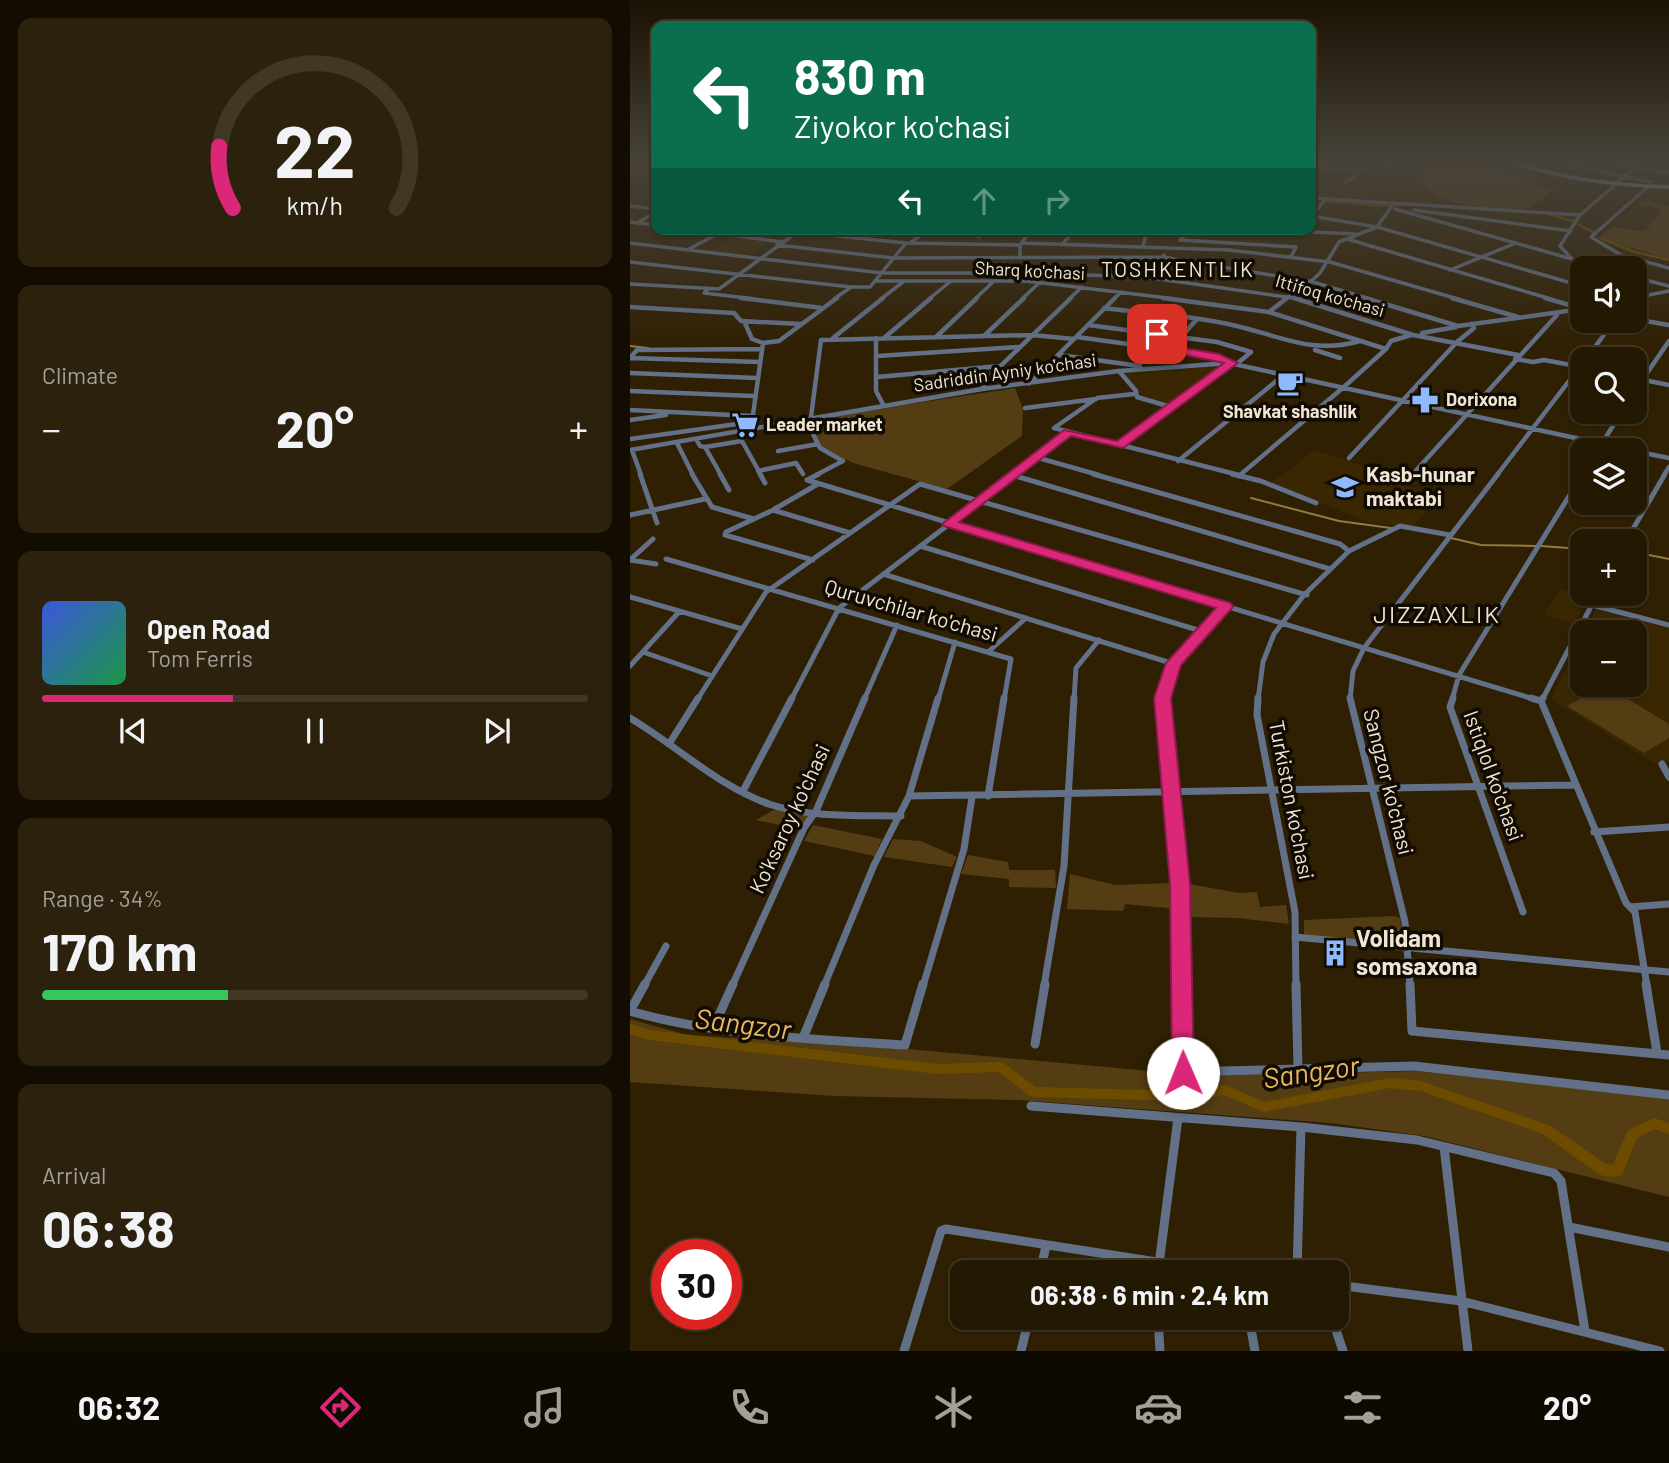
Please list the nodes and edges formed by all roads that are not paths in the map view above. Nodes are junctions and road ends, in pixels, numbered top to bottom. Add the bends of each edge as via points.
1 (1359, 224) edge
2 (1379, 224) edge
3 (1450, 224) edge
4 (1519, 224) edge
5 (1575, 224) edge
6 (1607, 224) edge
7 (1377, 227) junction
8 (1571, 231) junction
9 (1316, 232) edge
10 (1345, 233) junction
11 (1361, 234) junction
12 (715, 235) edge
13 (731, 235) edge
14 (792, 235) edge
15 (842, 235) edge
16 (919, 235) edge
17 (973, 235) edge
18 (1028, 235) edge
19 (1069, 235) edge
20 (1109, 235) edge
21 (1146, 235) edge
22 (1185, 235) edge
23 (980, 236) joint
24 (1347, 239) junction
25 (1180, 240) junction
26 (1339, 242) junction
27 (630, 243) edge
28 (779, 243) junction
29 (908, 243) junction
30 (1516, 243) junction
31 (638, 244) junction
32 (973, 244) junction
33 (1021, 244) junction
34 (1062, 244) junction
35 (1102, 245) junction
36 (1143, 246) junction
37 (1172, 247) junction
38 (630, 249) edge
39 (688, 249) junction
40 (1481, 256) junction
41 (1163, 257) junction
42 (1291, 257) junction
43 (1570, 257) edge
44 (759, 258) junction
45 (894, 258) junction
46 (1020, 258) junction
47 (1570, 258) edge
48 (630, 262) edge
49 (1330, 262) junction
50 (1669, 267) edge
51 (1450, 270) junction
52 (882, 273) junction
53 (740, 275) junction
54 (1144, 277) junction
55 (1647, 280) edge
56 (951, 281) junction
57 (994, 281) junction
58 (876, 282) junction
59 (903, 282) junction
60 (1040, 282) junction
61 (1313, 282) junction
62 (1570, 282) edge
63 (630, 284) edge
64 (1669, 286) edge
65 (850, 287) junction
66 (1082, 287) junction
67 (709, 288) junction
68 (1121, 292) junction
69 (1669, 292) edge
70 (1647, 296) edge
71 (1291, 297) junction
72 (1570, 305) edge
73 (630, 307) edge
74 (822, 308) junction
75 (1104, 308) junction
76 (1269, 312) junction
77 (1570, 312) edge
78 (1558, 314) junction
79 (1520, 317) junction
80 (1196, 320) junction
81 (744, 321) junction
82 (1647, 321) edge
83 (801, 324) junction
84 (1471, 324) junction
85 (1088, 325) junction
86 (1669, 325) edge
87 (1458, 326) junction
88 (1032, 335) junction
89 (1413, 335) junction
90 (984, 336) junction
91 (936, 337) junction
92 (1181, 337) junction
93 (876, 338) junction
94 (884, 338) junction
95 (1075, 338) junction
96 (832, 340) junction
97 (1360, 341) junction
98 (1669, 341) edge
99 (1457, 342) junction
100 (763, 346) junction
101 (1019, 347) junction
102 (630, 349) edge
103 (1171, 349) junction
104 (1310, 349) junction
105 (1386, 349) junction
106 (638, 350) junction
107 (1059, 355) junction
108 (877, 356) junction
109 (1517, 357) junction
110 (630, 358) edge
111 (1340, 358) dead end
112 (760, 362) junction
113 (1233, 363) junction
114 (1570, 364) edge
115 (1000, 366) junction
116 (1154, 368) junction
117 (1119, 371) junction
118 (630, 373) edge
119 (1285, 373) junction
120 (1647, 373) edge
121 (877, 377) junction
122 (757, 378) junction
123 (1570, 380) edge
124 (1647, 380) edge
125 (1030, 383) junction
126 (1669, 385) edge
127 (1345, 386) junction
128 (982, 389) junction
129 (630, 391) edge
130 (1134, 394) junction
131 (754, 396) junction
132 (1097, 398) junction
133 (1405, 400) junction
134 (883, 404) junction
135 (1171, 407) junction
136 (1025, 408) dead end
137 (630, 410) edge
138 (682, 412) junction
139 (1468, 414) junction
140 (808, 417) junction
141 (752, 419) junction
142 (630, 420) edge
143 (1533, 428) junction
144 (751, 429) junction
145 (1069, 432) junction
146 (1579, 438) edge
147 (630, 439) edge
148 (696, 439) junction
149 (677, 443) junction
150 (818, 444) junction
151 (1119, 445) junction
152 (705, 447) junction
153 (631, 450) edge
154 (778, 451) dead end
155 (1647, 453) edge
156 (1035, 457) junction
157 (1349, 458) dead end
158 (1669, 458) edge
159 (1178, 461) junction
160 (1669, 467) edge
161 (758, 471) junction
162 (803, 474) dead end
163 (1012, 475) junction
164 (1239, 476) junction
165 (1409, 479) dead end
166 (765, 483) dead end
167 (818, 484) junction
168 (729, 490) dead end
169 (1570, 494) edge
170 (705, 499) junction
171 (981, 499) junction
172 (1315, 503) dead end
173 (891, 506) junction
174 (773, 510) junction
175 (653, 511) junction
176 (630, 515) edge
177 (754, 519) junction
178 (657, 523) dead end
179 (948, 524) junction
180 (1633, 529) edge
181 (850, 533) junction
182 (1450, 536) junction
183 (653, 539) dead end
184 (920, 546) junction
185 (1349, 551) junction
186 (666, 558) dead end
187 (630, 560) edge
188 (813, 560) junction
189 (656, 564) dead end
190 (1330, 569) junction
191 (883, 574) junction
192 (771, 588) junction
193 (1307, 595) junction
194 (630, 597) edge
195 (1591, 606) edge
196 (1596, 606) edge
197 (1226, 607) junction
198 (839, 608) junction
199 (679, 612) junction
200 (1026, 618) junction
201 (1283, 623) junction
202 (897, 625) junction
203 (1669, 625) edge
204 (742, 629) junction
205 (1200, 631) junction
206 (1099, 640) junction
207 (955, 642) junction
208 (1364, 648) junction
209 (643, 652) junction
210 (988, 652) junction
211 (1174, 663) junction
212 (630, 666) edge
213 (1459, 674) junction
214 (712, 676) junction
215 (1541, 701) junction
216 (630, 718) edge
217 (669, 744) junction
218 (1662, 764) dead end
219 (1669, 777) edge
220 (1574, 785) junction
221 (1479, 786) junction
222 (1371, 788) junction
223 (1271, 790) junction
224 (743, 791) junction
225 (1171, 792) junction
226 (1070, 795) junction
227 (909, 796) junction
228 (988, 796) junction
229 (972, 797) junction
230 (816, 811) junction
231 (901, 816) junction
232 (1669, 827) edge
233 (1594, 832) junction
234 (1669, 904) edge
235 (1630, 907) junction
236 (1523, 912) dead end
237 (1295, 937) junction
238 (666, 946) dead end
239 (1409, 948) junction
240 (1644, 970) junction
241 (1669, 972) edge
242 (630, 1011) edge
243 (713, 1026) junction
244 (803, 1038) junction
245 (1035, 1044) dead end
246 (1657, 1054) junction
247 (1669, 1055) edge
248 (1298, 1069) junction
249 (1669, 1095) edge
250 (1031, 1106) dead end
251 (1178, 1118) junction
252 (1301, 1127) junction
253 (1444, 1147) junction
254 (1569, 1227) junction
255 (1046, 1246) junction
256 (1669, 1247) edge
257 (1043, 1260) edge
258 (1121, 1260) edge
259 (1160, 1260) edge
260 (1297, 1260) edge
261 (1349, 1287) edge
262 (1461, 1301) junction
263 (1026, 1330) edge
264 (1159, 1330) edge
265 (1251, 1330) edge
266 (1336, 1330) edge
267 (1585, 1331) junction
268 (904, 1351) edge
269 (1021, 1351) edge
270 (1160, 1351) edge
271 (1255, 1351) edge
272 (1343, 1351) edge
273 (1468, 1351) edge
274 (1660, 1351) edge

1 - 7 street
2 - 7 street
3 - 30 street
4 - 8 street
5 - 8 street
6 - 50 street via 1592,234 1592,239 1621,255
7 - 11 street
7 - 40 street
8 - 43 street via 1560,246
9 - 10 street
10 - 11 street
10 - 26 street
11 - 24 street
12 - 39 street
13 - 28 street
14 - 28 street
15 - 29 street
16 - 29 street
17 - 23 street
18 - 33 street
19 - 34 street
20 - 35 street
21 - 36 street
22 - 25 street
23 - 32 street
24 - 26 street
24 - 51 street
25 - 37 street
25 - 42 street via 1296,247
26 - 49 street
27 - 31 street, Ittifoq ko'chasi
28 - 44 street
28 - 45 street
29 - 32 street
29 - 45 street
30 - 40 street
30 - 47 street
31 - 38 street
31 - 39 street, Ittifoq ko'chasi
32 - 33 street
33 - 34 street
33 - 46 street
34 - 35 street
35 - 36 street
36 - 37 street
37 - 41 street
37 - 42 street
39 - 44 street, Ittifoq ko'chasi
40 - 51 street
40 - 62 street
41 - 46 street
41 - 54 street
41 - 61 street
42 - 49 street
44 - 52 street, Ittifoq ko'chasi
44 - 53 street
45 - 46 street
45 - 52 street
48 - 53 street
49 - 61 street
49 - 79 street
51 - 72 street
52 - 54 street, Ittifoq ko'chasi
52 - 58 street
53 - 65 street
53 - 67 street via 719,289
54 - 71 street, Ittifoq ko'chasi
55 - 64 street
56 - 57 street, Sharq ko'chasi
56 - 59 street, Sharq ko'chasi
56 - 94 street
57 - 60 street, Sharq ko'chasi
57 - 91 street
58 - 59 street, Sharq ko'chasi
58 - 65 street, Sharq ko'chasi via 868,288
59 - 96 street
60 - 66 street, Sharq ko'chasi
60 - 90 street
61 - 71 street
61 - 87 street
63 - 67 street
65 - 74 street
66 - 68 street, Sharq ko'chasi
66 - 88 street
67 - 74 street via 704,293
68 - 75 street
68 - 76 street, Sharq ko'chasi
69 - 70 street
71 - 76 street
71 - 89 street, Ittifoq ko'chasi
73 - 81 street via 734,313
74 - 83 street
75 - 80 street
75 - 85 street
76 - 97 street, Sharq ko'chasi
77 - 78 street
78 - 79 street
78 - 109 street
79 - 84 street
80 - 92 street
80 - 104 street via 1244,327
81 - 83 street
81 - 100 street via 752,339
82 - 86 street
83 - 100 street via 779,341
84 - 87 street
84 - 99 street via 1474,328
85 - 92 street
85 - 95 street
87 - 89 street
88 - 90 street
88 - 95 street
88 - 101 street
89 - 99 street, Ittifoq ko'chasi
89 - 105 street via 1395,338
90 - 91 street
91 - 94 street
92 - 103 street
92 - 113 street via 1251,352
93 - 94 street
93 - 96 street
93 - 108 street
95 - 103 street
95 - 107 street
96 - 140 street via 821,340
97 - 104 street
97 - 105 street, Sharq ko'chasi
98 - 120 street
99 - 109 street, Ittifoq ko'chasi
99 - 133 street
100 - 106 street
100 - 112 street
101 - 108 street
101 - 115 street
102 - 106 street
103 - 113 street
104 - 111 street
105 - 127 street
106 - 110 street
107 - 116 street
107 - 125 street
108 - 121 street
109 - 114 street, Ittifoq ko'chasi
109 - 139 street
110 - 112 street
112 - 122 street
113 - 116 street, Sadriddin Ayniy ko'chasi
113 - 119 street, Sadriddin Ayniy ko'chasi
113 - 135 street
115 - 121 street
115 - 128 street
116 - 117 street, Sadriddin Ayniy ko'chasi
117 - 125 street, Sadriddin Ayniy ko'chasi
117 - 130 street
118 - 122 street
119 - 127 street, Sadriddin Ayniy ko'chasi
119 - 159 street
121 - 134 street via 876,391
122 - 131 street
123 - 143 street, Sangzor ko'chasi
124 - 126 street
125 - 128 street, Sadriddin Ayniy ko'chasi
127 - 133 street, Sadriddin Ayniy ko'chasi
127 - 164 street
128 - 134 street, Sadriddin Ayniy ko'chasi
129 - 131 street
130 - 132 street
130 - 135 street
131 - 141 street
132 - 136 street
132 - 145 street via 1054,428
133 - 139 street, Sadriddin Ayniy ko'chasi
133 - 157 street
134 - 140 street, Sadriddin Ayniy ko'chasi
135 - 151 street
137 - 138 street
138 - 141 street
138 - 142 street
139 - 143 street, Sadriddin Ayniy ko'chasi
139 - 165 street
140 - 144 street, Sadriddin Ayniy ko'chasi
140 - 150 street
141 - 144 street
141 - 147 street
143 - 146 street, Sadriddin Ayniy ko'chasi
143 - 182 street, Sangzor ko'chasi
144 - 148 street, Sadriddin Ayniy ko'chasi
145 - 151 street
145 - 156 street
148 - 149 street, Sadriddin Ayniy ko'chasi
148 - 152 street
149 - 153 street, Sadriddin Ayniy ko'chasi
149 - 170 street
150 - 154 street
150 - 167 street via 843,461 807,479
151 - 159 street
152 - 161 street via 742,440
152 - 168 street
153 - 175 street
155 - 158 street, Sadriddin Ayniy ko'chasi
156 - 163 street
156 - 185 street via 1340,544
159 - 164 street
160 - 180 street
161 - 162 street via 796,463
161 - 166 street
163 - 171 street
163 - 190 street
164 - 172 street
167 - 173 street
167 - 174 street
169 - 213 street, Istiqlol ko'chasi
170 - 175 street
170 - 177 street via 712,506
171 - 173 street via 920,484
171 - 179 street
171 - 193 street
173 - 179 street
173 - 181 street
174 - 177 street
174 - 181 street
175 - 176 street
175 - 178 street
177 - 188 street via 725,535
179 - 184 street
179 - 197 street
181 - 188 street
182 - 185 street, Turkiston ko'chasi via 1396,527
182 - 208 street, Sangzor ko'chasi
183 - 187 street
184 - 191 street
184 - 205 street
185 - 190 street, Turkiston ko'chasi
186 - 192 street, Quruvchilar ko'chasi
187 - 189 street
188 - 192 street
190 - 193 street, Turkiston ko'chasi
191 - 198 street
191 - 200 street
192 - 198 street, Quruvchilar ko'chasi
192 - 204 street
193 - 201 street, Turkiston ko'chasi
194 - 199 street
195 - 215 street
196 - 203 street
197 - 201 street
197 - 205 street
198 - 202 street, Quruvchilar ko'chasi
198 - 224 street
199 - 204 street
199 - 209 street
200 - 206 street
200 - 210 street
201 - 208 street
201 - 223 street, Turkiston ko'chasi via 1269,644 1256,715
202 - 207 street, Quruvchilar ko'chasi
202 - 230 street, Ko'ksaroy ko'chasi
204 - 214 street
205 - 211 street
206 - 211 street
206 - 226 street via 1076,668
207 - 210 street, Quruvchilar ko'chasi
207 - 227 street
208 - 213 street
208 - 222 street, Sangzor ko'chasi via 1353,671 1350,703
209 - 212 street
209 - 214 street
210 - 228 street, Quruvchilar ko'chasi via 1011,659
211 - 225 street via 1163,698
213 - 215 street
213 - 221 street, Istiqlol ko'chasi via 1450,707
214 - 217 street
215 - 220 street
216 - 217 street
217 - 224 street
218 - 219 street
220 - 221 street
220 - 233 street
221 - 222 street
221 - 236 street, Istiqlol ko'chasi
222 - 223 street
222 - 239 street, Sangzor ko'chasi
223 - 225 street
223 - 237 street, Turkiston ko'chasi via 1295,912
224 - 230 street via 773,805
225 - 226 street
225 - 248 street via 1180,884 1183,1073
226 - 228 street
226 - 245 street via 1064,866
227 - 229 street
227 - 231 street
228 - 229 street
229 - 244 street via 964,849 905,1045
230 - 231 street
230 - 243 street, Ko'ksaroy ko'chasi
231 - 244 street via 874,865
232 - 233 street
233 - 235 street
234 - 235 street
235 - 240 street via 1635,912
237 - 239 street
237 - 248 street, Turkiston ko'chasi
238 - 242 street
239 - 240 street
239 - 246 street, Sangzor ko'chasi via 1412,1031
240 - 241 street
240 - 246 street
242 - 243 street via 664,1021
243 - 244 street
246 - 247 street
248 - 249 street via 1414,1066
250 - 251 street
251 - 252 street
251 - 259 street
252 - 253 street
252 - 260 street
253 - 254 street via 1554,1173 1561,1181
253 - 262 street
254 - 256 street
254 - 267 street
255 - 257 street
255 - 258 street
255 - 268 street via 941,1231
261 - 262 street
262 - 267 street
262 - 273 street
263 - 269 street
264 - 270 street
265 - 271 street
266 - 272 street
267 - 274 street

